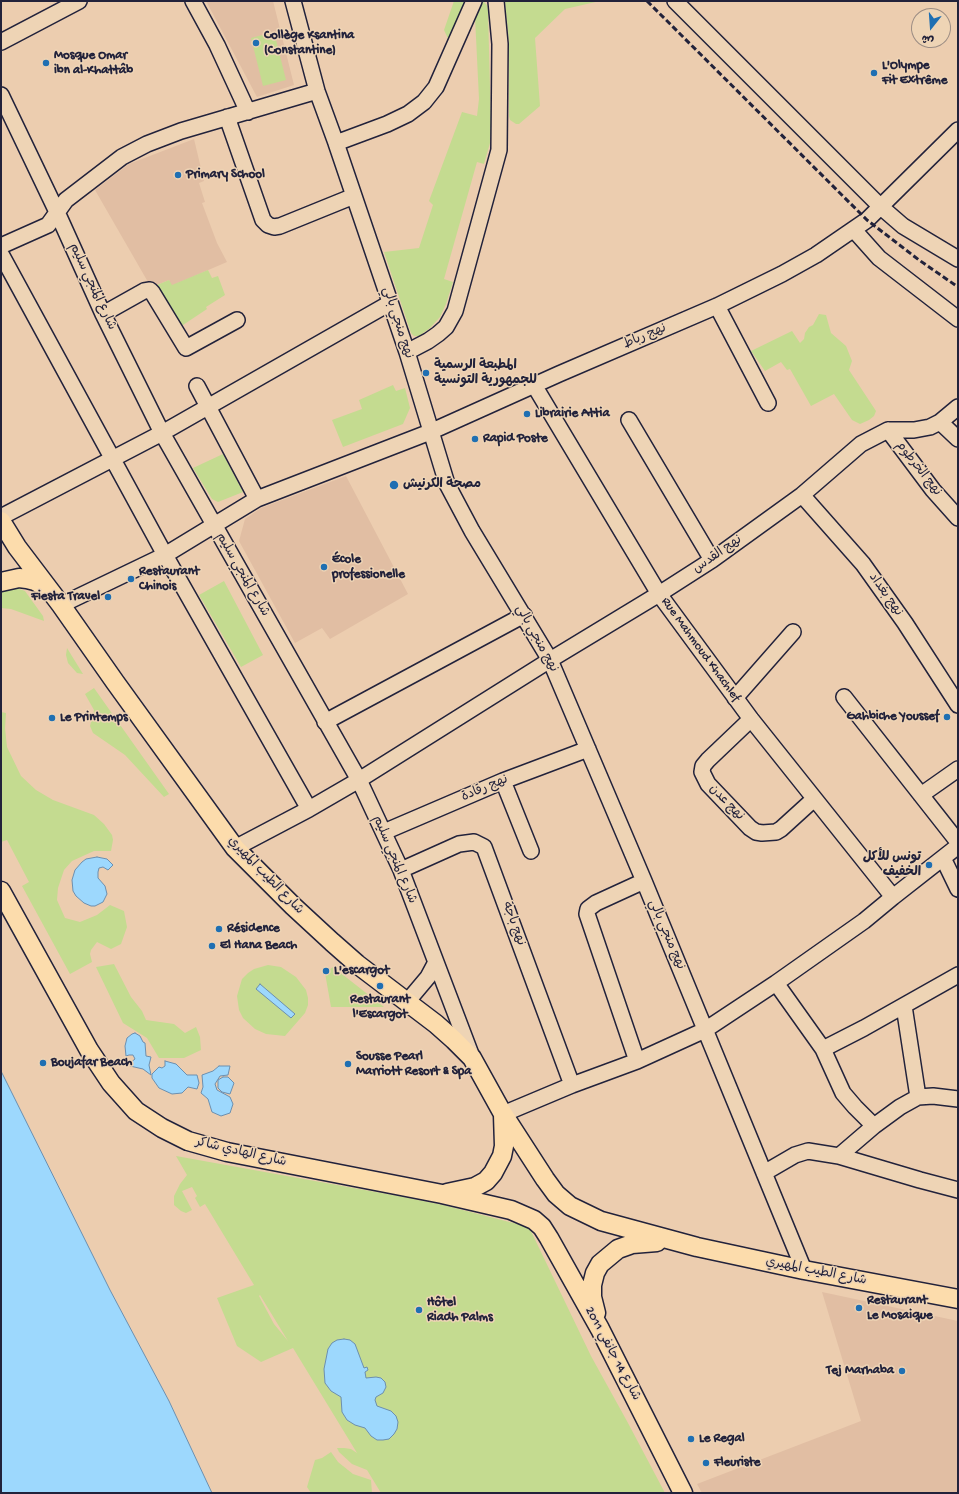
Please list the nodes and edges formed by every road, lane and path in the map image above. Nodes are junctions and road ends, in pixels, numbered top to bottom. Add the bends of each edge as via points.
1 (79, 1) edge
2 (193, 1) edge
3 (293, 1) edge
4 (474, 1) edge
5 (496, 1) edge
6 (675, 1) edge
7 (1, 42) edge
8 (317, 91) junction
9 (1, 95) edge
10 (248, 112) junction
11 (227, 117) junction
12 (958, 130) edge
13 (336, 142) junction
14 (354, 196) junction
15 (881, 207) junction
16 (57, 212) junction
17 (854, 230) junction
18 (1, 246) edge
19 (1, 254) edge
20 (958, 259) edge
21 (390, 303) junction
22 (717, 306) junction
23 (103, 314) junction
24 (958, 319) edge
25 (237, 320) dead end
26 (407, 352) junction
27 (197, 386) dead end
28 (534, 386) junction
29 (768, 403) dead end
30 (207, 406) junction
31 (958, 407) edge
32 (629, 420) dead end
33 (940, 422) junction
34 (430, 432) junction
35 (162, 433) junction
36 (882, 433) junction
37 (958, 440) edge
38 (112, 459) junction
39 (802, 495) junction
40 (257, 499) junction
41 (1, 517) edge
42 (958, 518) edge
43 (1, 521) edge
44 (214, 526) junction
45 (17, 547) junction
46 (165, 555) junction
47 (712, 560) junction
48 (1, 572) edge
49 (1, 582) edge
50 (50, 590) junction
51 (659, 594) junction
52 (61, 605) junction
53 (524, 615) junction
54 (793, 632) dead end
55 (550, 660) junction
56 (844, 697) dead end
57 (735, 698) junction
58 (958, 705) edge
59 (751, 719) junction
60 (325, 722) junction
61 (588, 749) junction
62 (958, 769) edge
63 (359, 780) junction
64 (503, 781) junction
65 (921, 795) junction
66 (814, 798) junction
67 (309, 809) junction
68 (384, 832) junction
69 (958, 842) edge
70 (958, 846) edge
71 (235, 848) junction
72 (530, 851) dead end
73 (943, 858) junction
74 (401, 870) junction
75 (644, 881) junction
76 (958, 889) edge
77 (1, 891) edge
78 (893, 897) junction
79 (436, 962) junction
80 (958, 974) edge
81 (776, 983) junction
82 (407, 1002) junction
83 (904, 1006) junction
84 (705, 1030) junction
85 (823, 1049) junction
86 (472, 1058) junction
87 (637, 1061) junction
88 (572, 1085) junction
89 (918, 1097) junction
90 (958, 1099) edge
91 (503, 1114) junction
92 (874, 1126) junction
93 (839, 1156) junction
94 (764, 1173) junction
95 (958, 1190) edge
96 (442, 1194) junction
97 (534, 1220) joint
98 (675, 1242) junction
99 (804, 1270) junction
100 (958, 1299) edge
101 (600, 1329) junction
102 (683, 1493) edge

1 - 7 street
2 - 10 street
3 - 8 street, نهج منجي بالي
4 - 13 street via 436,87 424,102 408,114 387,124
5 - 26 street via 500,44 499,150 455,312 446,327 438,334
6 - 15 street
8 - 10 street
8 - 13 street, نهج منجي بالي
9 - 16 street, شارع المنجي سليم
10 - 11 street
11 - 14 street via 268,225 280,226
11 - 16 street via 181,131 122,157 66,200
12 - 15 street, نهج رباط
13 - 14 street, نهج منجي بالي
14 - 21 street, نهج منجي بالي
15 - 17 street, نهج رباط
15 - 20 street via 903,226
16 - 18 street via 48,225
16 - 23 street, شارع المنجي سليم
17 - 22 street, نهج رباط via 806,261
17 - 24 street via 879,258
19 - 38 street
21 - 26 street, نهج منجي بالي
21 - 30 street
22 - 28 street, نهج رباط
22 - 29 street
23 - 25 street via 150,290 186,348
23 - 35 street, شارع المنجي سليم
26 - 34 street, نهج منجي بالي
27 - 30 street
28 - 34 street, نهج رباط
28 - 51 street, Rue Mahmoud Khachlef
30 - 35 street
30 - 40 street
31 - 33 street
32 - 47 street
33 - 36 street via 930,427
33 - 37 street
34 - 40 street, نهج رباط
34 - 53 street, نهج منجي بالي via 447,484 472,531
35 - 38 street
35 - 44 street, شارع المنجي سليم
36 - 39 street, نهج القدس via 861,444
36 - 42 street, نهج الخرطوم
38 - 41 street
38 - 46 street
39 - 47 street, نهج القدس
39 - 58 street, نهج بغداد via 863,564
40 - 44 street, نهج رباط
43 - 45 main road, شارع الطيب المهيري
44 - 46 street, نهج رباط
44 - 60 street, شارع المنجي سليم
45 - 48 main road via 11,566
45 - 50 main road, شارع الطيب المهيري
46 - 52 street, نهج رباط
46 - 67 street
47 - 51 street, نهج القدس
49 - 50 main road via 27,579
50 - 52 main road, شارع الطيب المهيري
51 - 55 street, نهج القدس
51 - 57 street, Rue Mahmoud Khachlef
52 - 71 main road, شارع الطيب المهيري
53 - 55 street, نهج منجي بالي
53 - 60 street
54 - 57 street
55 - 61 street, نهج منجي بالي
55 - 63 street, نهج القدس
56 - 65 street
57 - 59 street, Rue Mahmoud Khachlef
59 - 66 street, Rue Mahmoud Khachlef
59 - 66 street, نهج عدن via 703,766 702,772 708,784 750,828 762,833 776,832
60 - 63 street, شارع المنجي سليم
61 - 64 street, نهج رقادة
61 - 75 street, نهج منجي بالي
62 - 65 street
63 - 67 street, نهج القدس
63 - 68 street, شارع المنجي سليم
64 - 68 street, نهج رقادة
64 - 72 street
65 - 69 street
66 - 78 street, Rue Mahmoud Khachlef
67 - 71 street, نهج القدس
68 - 74 street, شارع المنجي سليم
70 - 73 street
71 - 82 main road, شارع الطيب المهيري via 332,942
73 - 76 street
73 - 78 street
74 - 79 street, شارع المنجي سليم
74 - 88 street, نهج باجة via 459,844 474,842 484,847
75 - 84 street, نهج منجي بالي
75 - 87 street via 596,903 588,909 587,914
77 - 96 main road, شارع الهادي شاكر via 89,1050 111,1083 143,1116 188,1141 227,1152
78 - 81 street via 864,921
79 - 82 street via 428,977
79 - 86 street, شارع المنجي سليم
80 - 83 street
81 - 84 street
81 - 85 street
82 - 86 main road, شارع الطيب المهيري
83 - 85 street
83 - 89 street
84 - 87 street
84 - 94 street, نهج منجي بالي
85 - 92 street via 843,1093
86 - 91 main road, شارع الطيب المهيري
87 - 88 street
88 - 91 street
89 - 90 street
89 - 92 street
91 - 96 main road via 504,1146 493,1173 486,1181 475,1187
91 - 98 main road, شارع الطيب المهيري via 545,1179 556,1194 570,1206 601,1221
92 - 93 street
93 - 94 street via 808,1151 795,1155
93 - 95 street
94 - 99 street, نهج منجي بالي
96 - 97 main road, شارع الهادي شاكر via 511,1210
97 - 101 main road, شارع 14 جانفي 2011 via 549,1238
98 - 99 main road, شارع الطيب المهيري
98 - 101 main road via 632,1244 618,1249 600,1264 592,1285 592,1297
99 - 100 main road, شارع الطيب المهيري
101 - 102 main road, شارع 14 جانفي 2011

